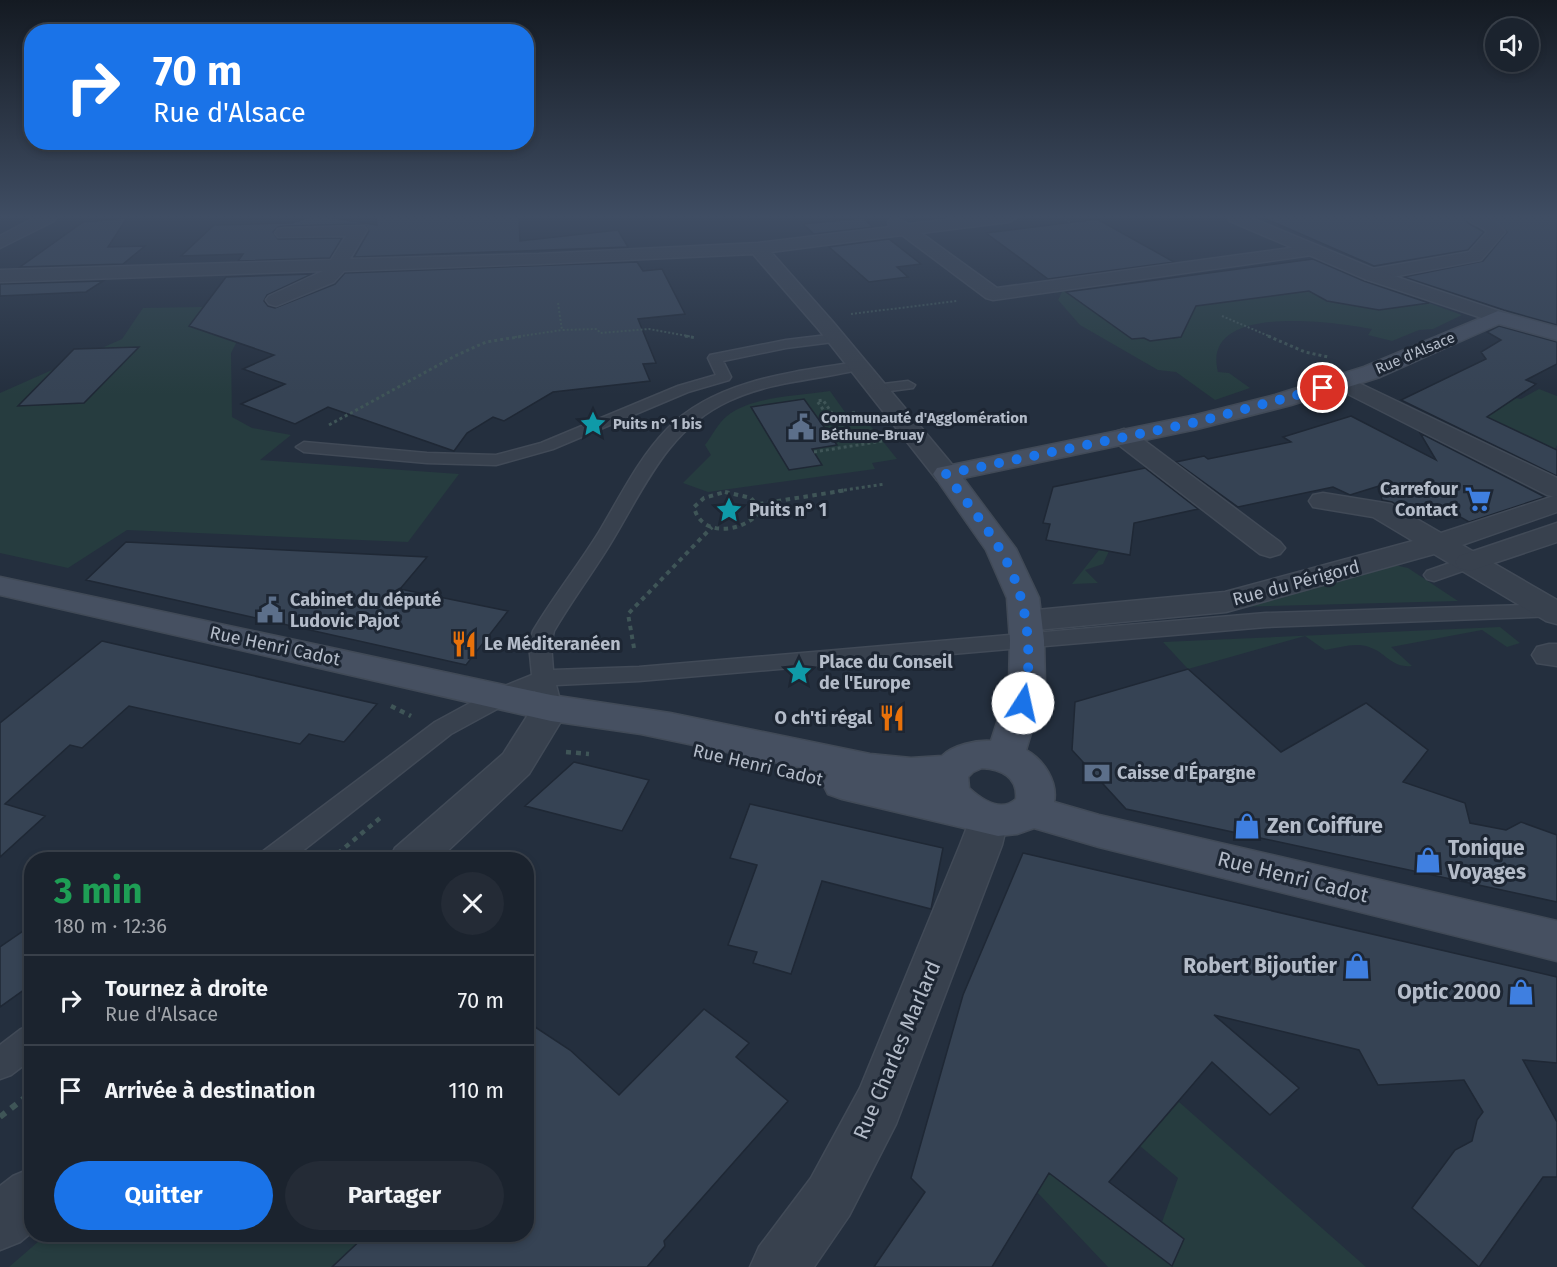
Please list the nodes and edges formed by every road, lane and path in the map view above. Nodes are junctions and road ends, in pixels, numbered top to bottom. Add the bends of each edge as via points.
1 (328, 276) edge
2 (783, 276) edge
3 (968, 276) edge
4 (1123, 276) edge
5 (1375, 276) edge
6 (993, 294) junction
7 (276, 300) dead end
8 (558, 303) dead end
9 (1222, 316) dead end
10 (1498, 317) junction
11 (820, 319) junction
12 (562, 330) junction
13 (1557, 334) edge
14 (696, 338) dead end
15 (836, 338) junction
16 (1278, 341) dead end
17 (857, 366) junction
18 (1342, 382) junction
19 (908, 385) dead end
20 (1366, 394) junction
21 (871, 400) junction
22 (824, 420) dead end
23 (1124, 437) junction
24 (890, 440) dead end
25 (304, 447) joint
26 (813, 452) dead end
27 (946, 474) junction
28 (885, 484) dead end
29 (1557, 489) edge
30 (1323, 501) dead end
31 (1557, 501) edge
32 (759, 504) junction
33 (712, 527) junction
34 (1557, 532) edge
35 (1437, 543) junction
36 (1270, 548) dead end
37 (1470, 562) junction
38 (1434, 575) dead end
39 (0, 586) edge
40 (1551, 606) edge
41 (1027, 630) junction
42 (639, 674) junction
43 (548, 693) junction
44 (500, 697) junction
45 (383, 700) dead end
46 (443, 728) junction
47 (1005, 757) junction
48 (951, 770) junction
49 (995, 814) junction
50 (281, 852) edge
51 (419, 852) edge
52 (1557, 941) edge
53 (24, 1045) edge
54 (0, 1064) edge
55 (24, 1098) edge
56 (0, 1117) edge
57 (24, 1202) edge
58 (0, 1222) edge
59 (779, 1267) edge

1 - 7 street
2 - 11 street
3 - 6 street
4 - 6 street
5 - 10 street
6 - 11 path
8 - 12 path
9 - 16 path
10 - 13 main road
10 - 18 main road, Rue d'Alsace
11 - 15 street
12 - 14 path via 597,329 600,333 649,329
12 - 25 path via 486,342 454,356 325,427
15 - 17 street
15 - 25 lane via 715,358 724,377 683,389 547,446 496,460
17 - 21 street
17 - 43 lane via 737,392 706,407 675,430 648,465 541,635 540,656
18 - 20 street, Rue du Périgord
18 - 23 main road, Rue d'Alsace
19 - 21 lane
20 - 29 street, Rue du Périgord
20 - 31 street, Rue du Périgord via 1365,400 1551,493
21 - 22 path via 834,416 823,400 817,401 830,419
21 - 27 street
23 - 27 main road, Rue d'Alsace
23 - 36 street
24 - 26 path
27 - 41 main road via 1001,549 1023,598
28 - 32 path
30 - 35 street via 1381,510
31 - 35 street, Rue du Périgord
32 - 33 path via 759,516 745,526
32 - 33 path via 736,492 706,497 699,501 694,513 703,524
33 - 42 path via 628,614
34 - 37 street
35 - 37 street
35 - 41 street, Rue du Périgord via 1226,602
37 - 38 lane
37 - 40 street
39 - 44 main road, Rue Henri Cadot
40 - 41 lane
41 - 42 lane
41 - 47 main road via 1028,686
42 - 43 lane
43 - 44 main road, Rue Henri Cadot
43 - 48 main road, Rue Henri Cadot via 624,716 877,769 929,774
43 - 49 main road, Rue Henri Cadot via 601,729
43 - 51 street via 525,752
44 - 46 lane
45 - 46 path via 399,712
46 - 50 lane
47 - 48 main road via 968,757
47 - 49 main road via 1018,763 1034,781 1036,802
48 - 49 main road via 948,789 953,799
49 - 52 main road, Rue Henri Cadot via 1099,831
49 - 59 street, Rue Charles Marlard via 878,1106 830,1197
53 - 54 lane
55 - 56 path
57 - 58 street

